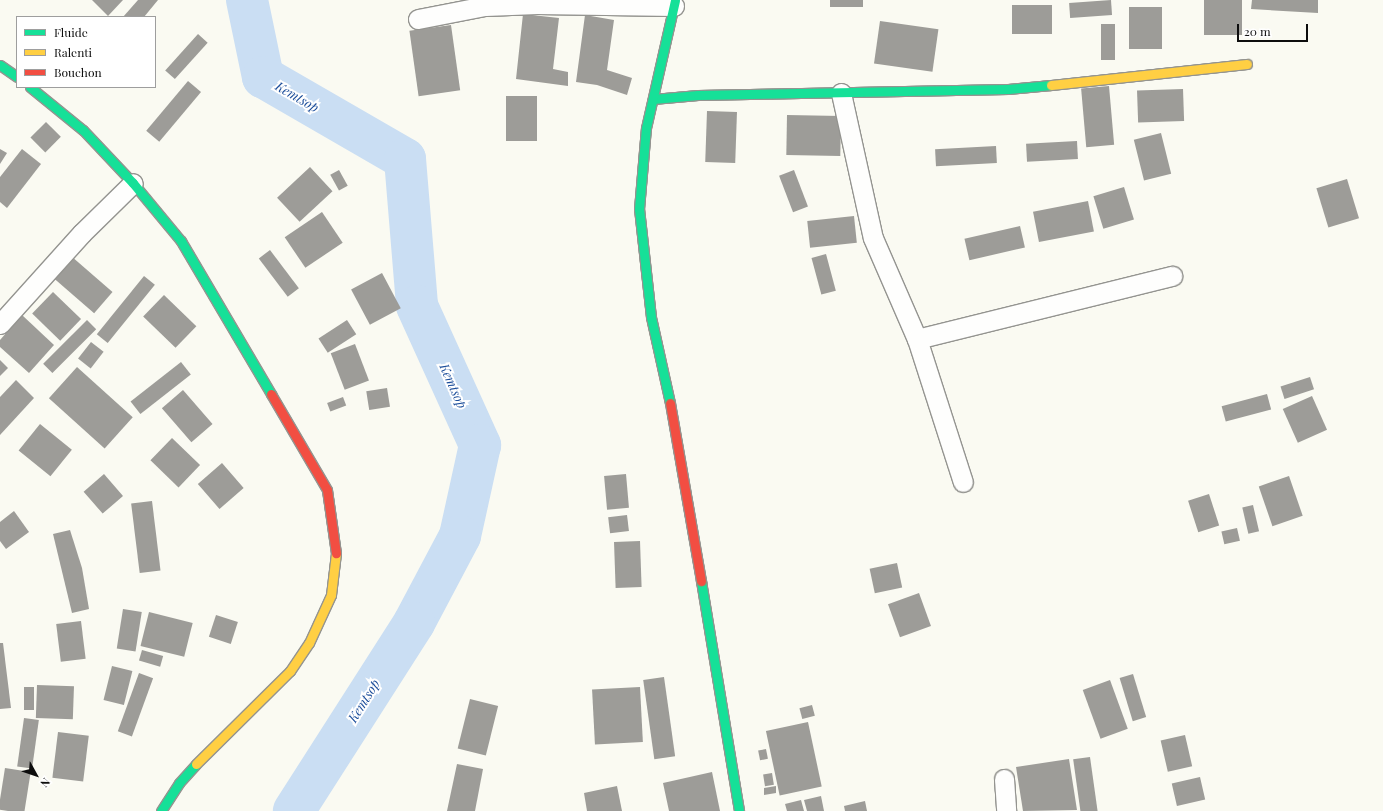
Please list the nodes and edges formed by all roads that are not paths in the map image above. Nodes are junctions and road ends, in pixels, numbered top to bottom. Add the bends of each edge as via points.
1 (674, 3) edge
2 (418, 19) dead end
3 (1247, 64) dead end
4 (0, 65) edge
5 (16, 76) edge
6 (31, 88) edge
7 (841, 93) junction
8 (653, 99) junction
9 (133, 183) junction
10 (1172, 276) dead end
11 (0, 324) edge
12 (917, 339) junction
13 (963, 482) dead end
14 (1004, 779) dead end
15 (161, 811) edge
16 (739, 811) edge
17 (1006, 811) edge

1 - 2 street via 492,6
1 - 8 street
3 - 7 street via 1008,89
4 - 5 street
6 - 9 street via 82,130
7 - 8 street via 698,95
7 - 12 street via 873,238
8 - 16 street via 646,128 639,209 652,317 679,447
9 - 11 street via 82,233
9 - 15 street via 181,240 313,463 327,490 337,546 331,595 309,643 290,671 210,748 179,783
10 - 12 street
12 - 13 street
14 - 17 street

